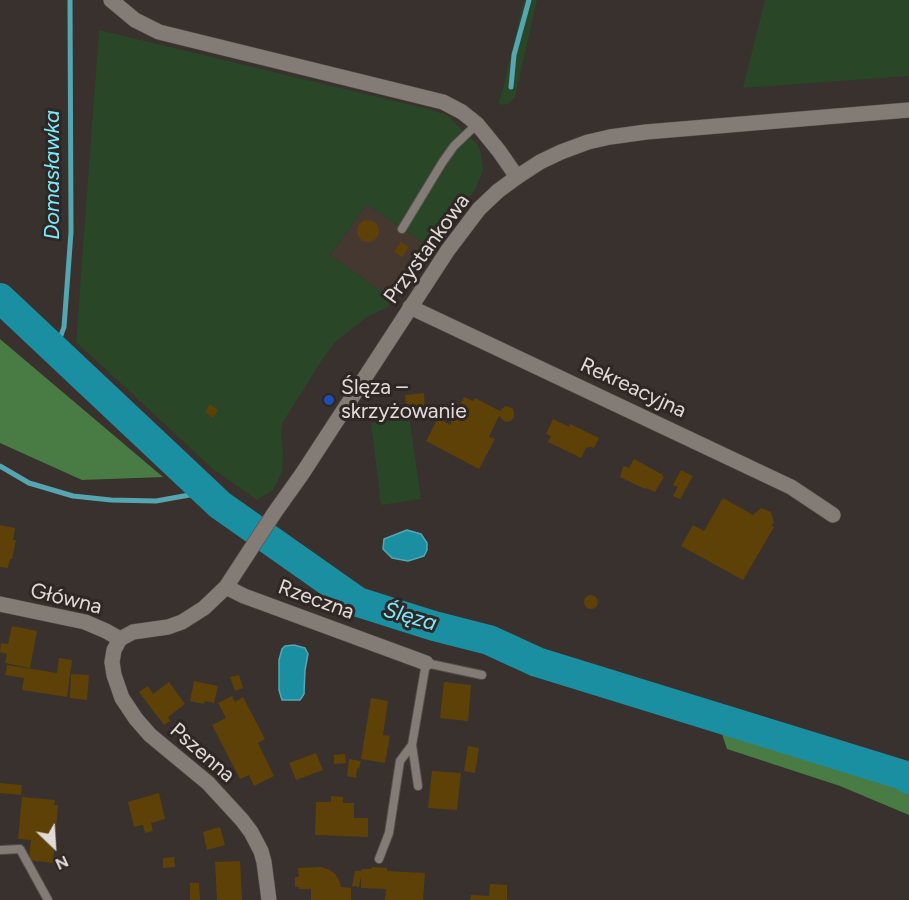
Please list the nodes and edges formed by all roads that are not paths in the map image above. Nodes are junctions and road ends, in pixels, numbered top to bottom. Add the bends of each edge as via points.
1 (111, 0) edge
2 (909, 110) edge
3 (477, 124) junction
4 (517, 177) junction
5 (402, 228) dead end
6 (410, 307) junction
7 (834, 515) dead end
8 (226, 587) junction
9 (0, 604) edge
10 (120, 639) junction
11 (426, 663) junction
12 (482, 675) dead end
13 (412, 745) junction
14 (418, 786) dead end
15 (1, 850) edge
16 (379, 859) dead end
17 (48, 900) edge
18 (269, 900) edge

1 - 3 street via 135,20 159,32 444,102
2 - 4 street, Przystankowa via 610,137 561,152
3 - 4 street
3 - 5 lane via 454,146
4 - 6 street, Przystankowa via 478,209
6 - 7 street, Rekreacyjna via 791,487
6 - 8 street, Przystankowa
8 - 10 street, Przystankowa via 182,622 132,632
8 - 11 street, Rzeczna
9 - 10 street, Główna via 85,622
10 - 18 street, Pszenna via 112,662 122,698 150,735 208,783 243,820 261,851
11 - 12 lane
11 - 13 lane
13 - 14 lane
13 - 16 lane via 400,762 389,833
15 - 17 lane via 20,849

